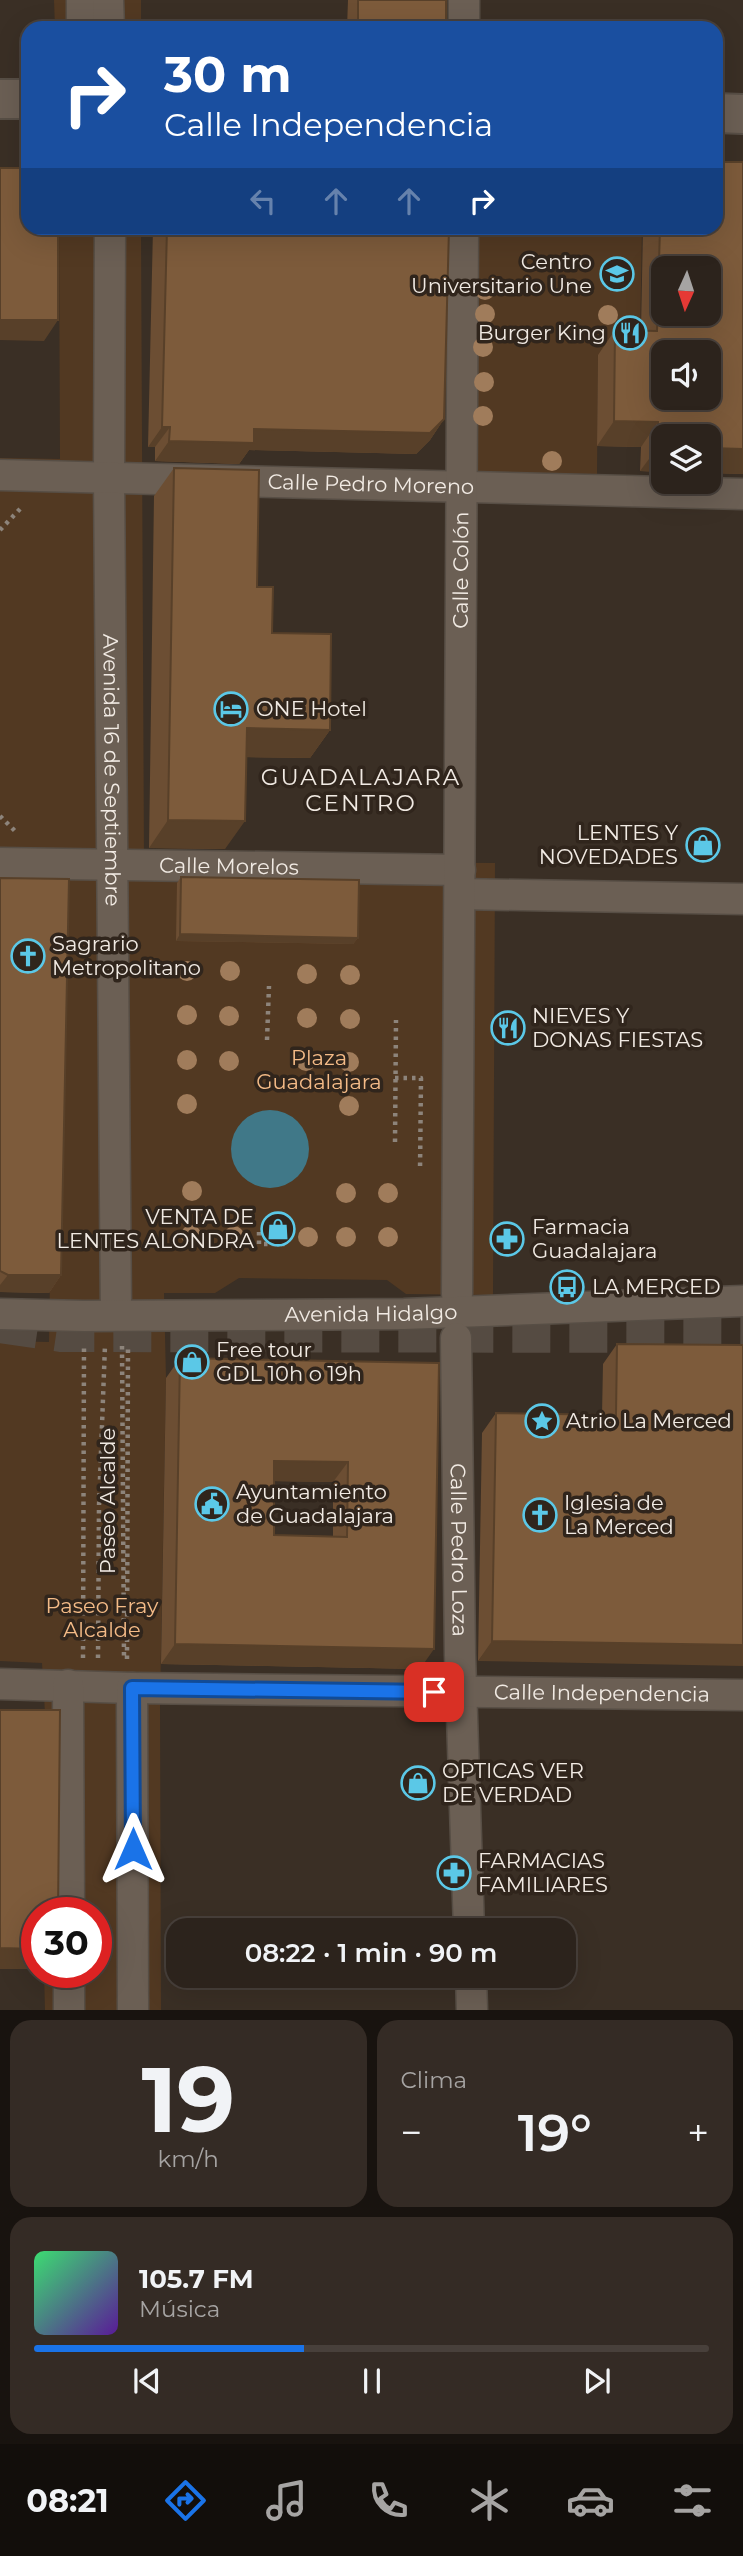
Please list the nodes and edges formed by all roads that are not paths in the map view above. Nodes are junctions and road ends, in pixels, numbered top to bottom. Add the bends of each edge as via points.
1 (82, 0) edge
2 (108, 0) edge
3 (125, 0) edge
4 (464, 0) edge
5 (82, 21) edge
6 (109, 21) edge
7 (125, 21) edge
8 (464, 21) edge
9 (0, 99) edge
10 (21, 99) edge
11 (723, 113) edge
12 (743, 114) edge
13 (110, 235) edge
14 (463, 235) edge
15 (0, 475) edge
16 (109, 477) junction
17 (461, 487) junction
18 (743, 494) edge
19 (0, 863) edge
20 (112, 864) junction
21 (460, 882) junction
22 (743, 899) edge
23 (457, 1294) dead end
24 (743, 1301) edge
25 (0, 1314) edge
26 (119, 1315) junction
27 (456, 1338) dead end
28 (0, 1684) edge
29 (76, 1686) junction
30 (128, 1688) junction
31 (461, 1692) junction
32 (743, 1695) edge
33 (69, 1897) edge
34 (469, 1918) edge
35 (69, 1988) edge
36 (471, 1988) edge
37 (69, 2010) edge
38 (133, 2010) edge
39 (472, 2010) edge

1 - 5 street
2 - 6 street
3 - 7 street
4 - 8 street
9 - 10 main road
11 - 12 main road
13 - 16 street, Avenida 16 de Septiembre
14 - 17 street, Calle Colón
15 - 16 street, Calle Pedro Moreno
16 - 17 street, Calle Pedro Moreno
16 - 20 street, Avenida 16 de Septiembre
17 - 18 street, Calle Pedro Moreno
17 - 21 street, Calle Colón
19 - 20 street, Calle Morelos
20 - 21 street, Calle Morelos
20 - 26 street, Avenida 16 de Septiembre
21 - 22 street, Calle Morelos
21 - 23 street, Calle Colón
24 - 26 street, Avenida Hidalgo via 404,1314
25 - 26 street, Avenida Hidalgo
27 - 31 street, Calle Pedro Loza
28 - 29 street, Calle Independencia
29 - 30 street, Calle Independencia
29 - 33 street
30 - 31 street, Calle Independencia
30 - 38 street
31 - 32 street, Calle Independencia
31 - 34 street, Calle Pedro Loza
35 - 37 street
36 - 39 street

